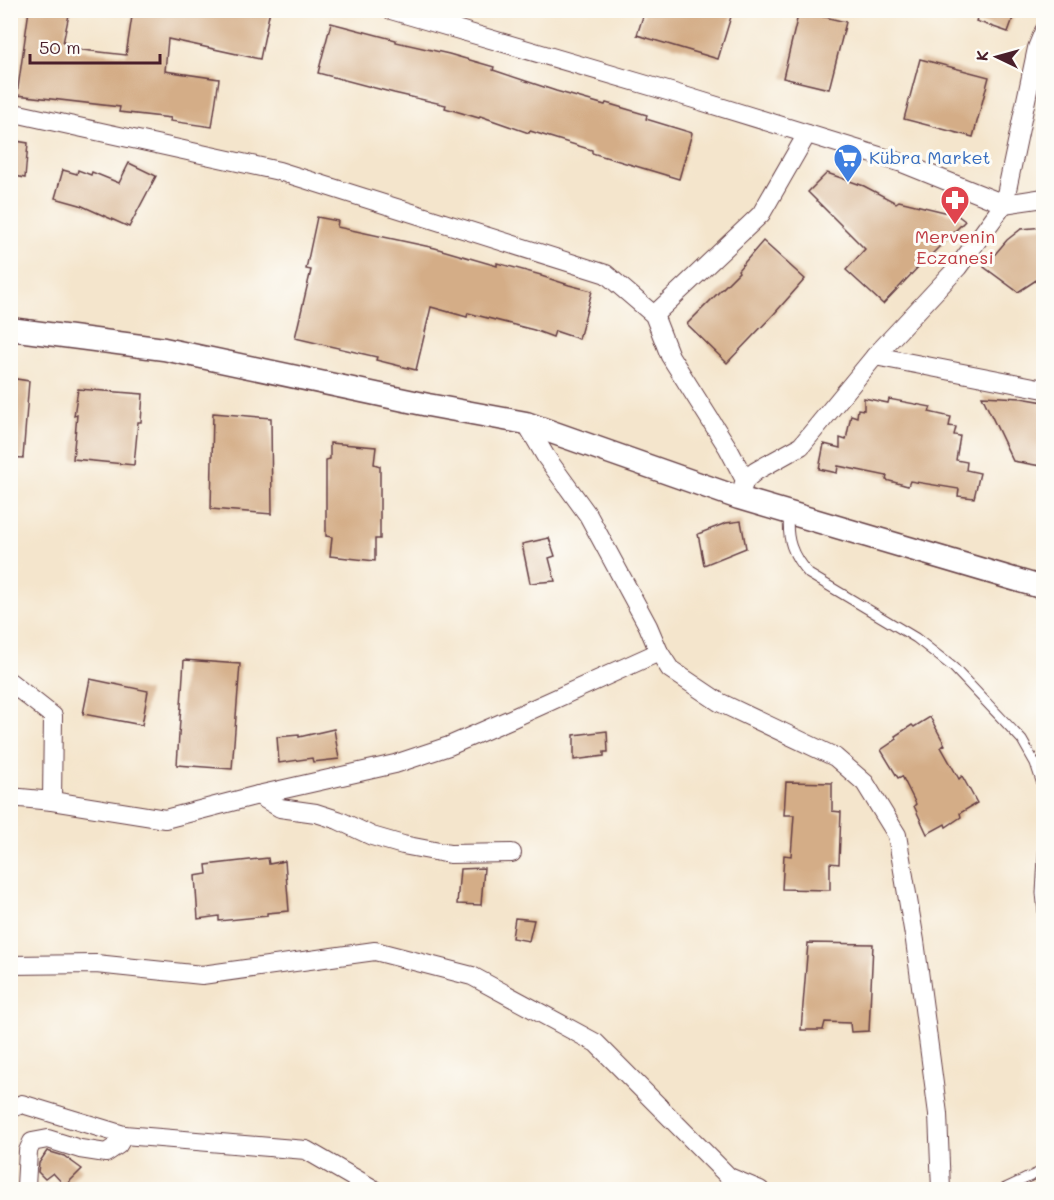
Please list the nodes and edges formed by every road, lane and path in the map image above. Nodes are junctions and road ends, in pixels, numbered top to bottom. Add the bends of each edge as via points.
1 (391, 10) edge
2 (1044, 31) edge
3 (10, 112) edge
4 (807, 134) junction
5 (1044, 198) edge
6 (1004, 204) junction
7 (654, 315) junction
8 (10, 329) edge
9 (875, 356) junction
10 (1044, 390) edge
11 (526, 423) junction
12 (742, 489) junction
13 (789, 513) junction
14 (1044, 588) edge
15 (659, 652) junction
16 (10, 682) edge
17 (1044, 790) edge
18 (258, 795) junction
19 (10, 797) edge
20 (52, 801) junction
21 (1044, 840) edge
22 (512, 853) dead end
23 (1044, 923) edge
24 (10, 965) edge
25 (10, 1109) edge
26 (124, 1135) junction
27 (1044, 1170) edge
28 (25, 1190) edge
29 (375, 1190) edge
30 (760, 1190) edge
31 (941, 1190) edge
32 (1001, 1190) edge

1 - 4 street
2 - 6 street
3 - 7 street via 279,171 573,263 606,274
4 - 6 street via 902,163
4 - 7 street via 761,214
5 - 6 street
6 - 9 street via 958,267
7 - 12 street via 670,356 728,448
8 - 11 street via 164,349
9 - 10 street
9 - 12 street via 801,446 756,471
11 - 12 street
11 - 15 street via 588,515
12 - 13 street
13 - 14 street
13 - 17 lane via 792,550 809,574 916,638 954,668 1022,740
15 - 18 street via 448,746 395,764
15 - 31 street via 670,669 719,702 835,757 865,783 897,835 939,1114
16 - 20 street via 53,716
18 - 20 street via 165,819
18 - 22 street via 279,808 316,813 403,845 450,854
19 - 20 street
21 - 23 lane
24 - 30 street via 96,964 202,975 375,951 472,976 597,1043 729,1177
25 - 26 street via 22,1104
26 - 28 street via 106,1153 48,1139 32,1142
26 - 29 street via 306,1150
27 - 32 lane

